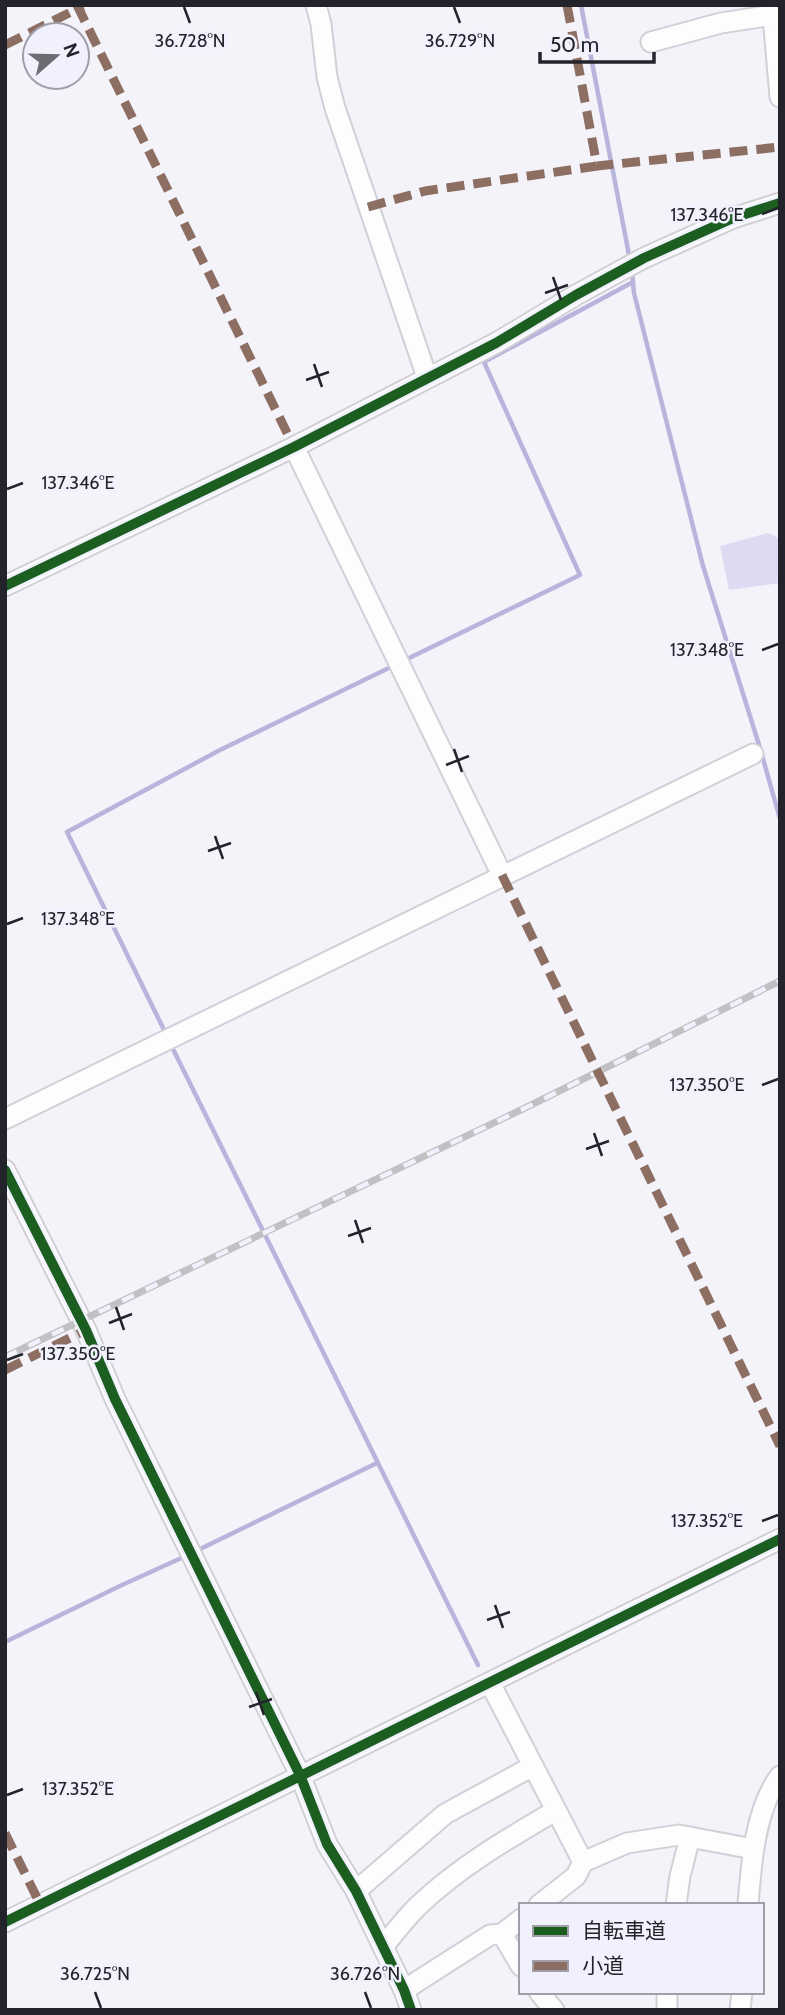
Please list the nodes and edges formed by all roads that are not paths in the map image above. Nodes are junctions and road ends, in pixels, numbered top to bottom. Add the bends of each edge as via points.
1 (316, 5) edge
2 (772, 10) edge
3 (651, 42) dead end
4 (780, 97) edge
5 (780, 203) edge
6 (427, 377) junction
7 (294, 447) junction
8 (5, 586) edge
9 (753, 754) dead end
10 (502, 875) junction
11 (5, 1119) edge
12 (5, 1170) edge
13 (780, 1539) edge
14 (490, 1682) junction
15 (533, 1766) junction
16 (300, 1775) junction
17 (780, 1776) edge
18 (555, 1811) junction
19 (690, 1837) junction
20 (753, 1849) junction
21 (583, 1862) junction
22 (356, 1891) junction
23 (542, 1903) edge
24 (676, 1903) edge
25 (748, 1903) edge
26 (519, 1921) edge
27 (5, 1922) edge
28 (502, 1934) junction
29 (383, 1947) junction
30 (519, 1963) edge
31 (404, 1990) junction
32 (541, 1994) edge
33 (411, 2010) edge
34 (554, 2010) edge

1 - 6 street via 338,117
2 - 3 street
2 - 4 street
5 - 6 street via 733,218 645,258
6 - 7 street
7 - 8 street
7 - 10 street
9 - 10 street
10 - 11 street
12 - 16 street
13 - 14 street
14 - 15 street
14 - 16 street
15 - 18 street
15 - 22 street via 445,1814
16 - 22 street via 327,1844
16 - 27 street
17 - 20 street via 772,1787
18 - 21 street
18 - 29 street via 488,1851 443,1885
19 - 20 street
19 - 21 street via 627,1843
19 - 24 street
20 - 25 street
21 - 23 street via 576,1876
22 - 29 street
26 - 28 street
28 - 30 street
28 - 31 street via 490,1935
29 - 31 street
31 - 33 street
32 - 34 street

